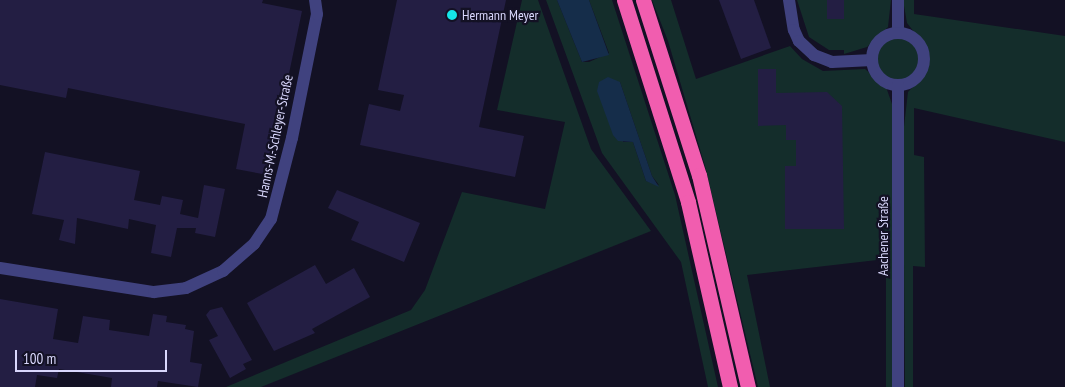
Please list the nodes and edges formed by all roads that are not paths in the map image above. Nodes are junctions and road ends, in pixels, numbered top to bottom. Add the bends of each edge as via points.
1 (315, 0) edge
2 (624, 0) edge
3 (643, 0) edge
4 (789, 0) edge
5 (898, 0) edge
6 (898, 33) junction
7 (872, 60) junction
8 (898, 85) junction
9 (0, 268) edge
10 (730, 387) edge
11 (748, 387) edge
12 (898, 387) edge

1 - 9 street, Hanns-M.-Schleyer-Straße via 316,14 280,192 271,219 254,244 223,271 186,288 154,292
2 - 10 highway via 688,202
3 - 11 highway via 699,175
4 - 7 street via 800,41 822,60
5 - 6 street
6 - 7 street via 883,38 877,44
6 - 8 street via 915,39 924,54 921,72 915,79
7 - 8 street via 883,80
8 - 12 street, Aachener Straße

